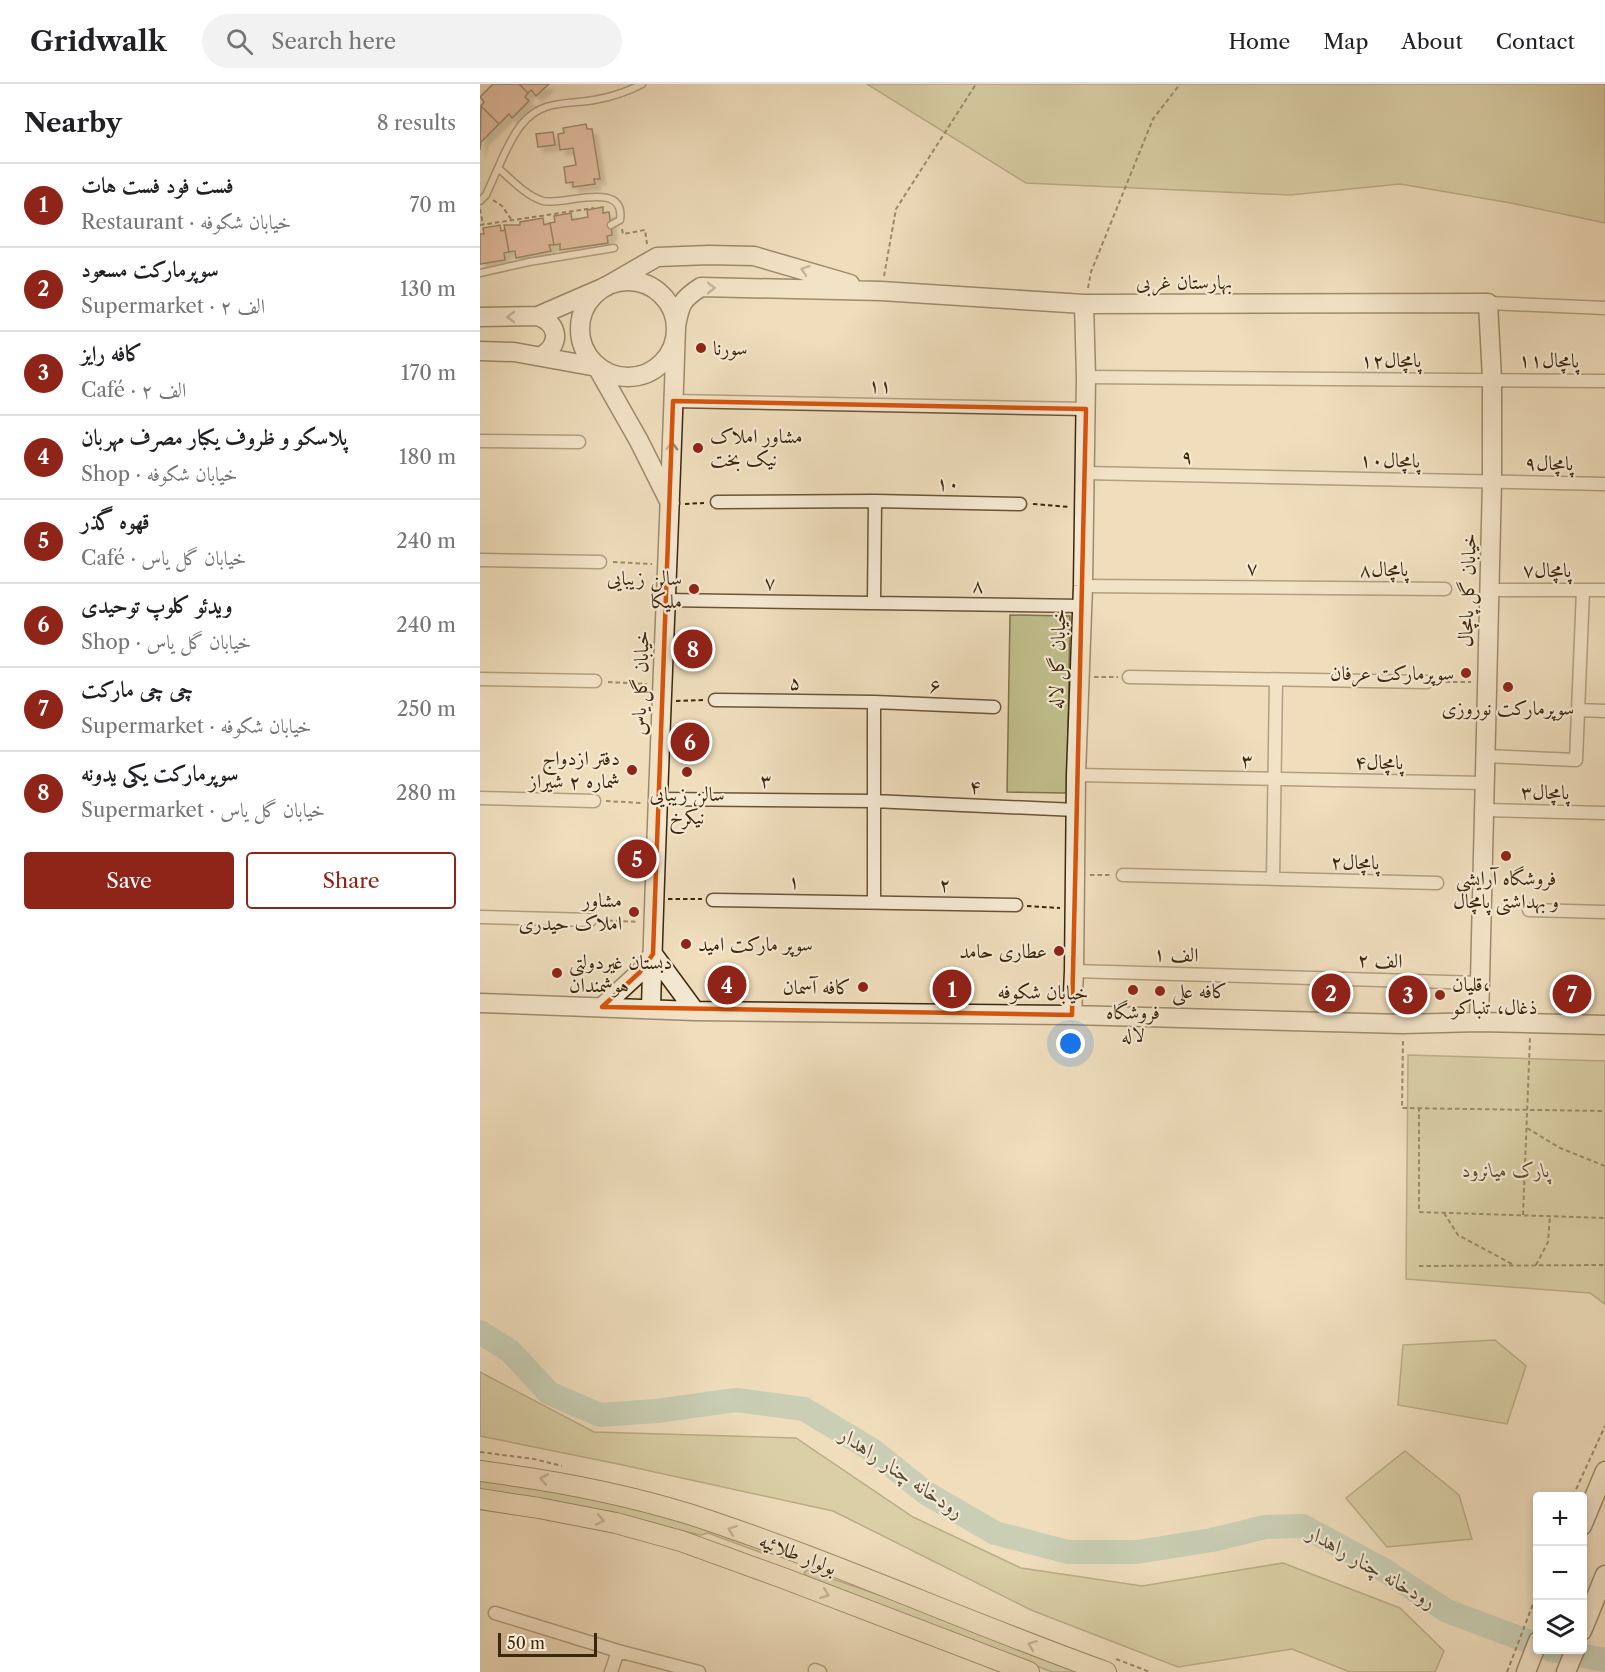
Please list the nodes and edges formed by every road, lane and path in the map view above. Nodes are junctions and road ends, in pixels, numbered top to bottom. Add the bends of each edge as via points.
1 (642, 84) edge
2 (976, 84) edge
3 (1179, 84) edge
4 (498, 168) junction
5 (480, 201) edge
6 (495, 202) dead end
7 (600, 207) dead end
8 (481, 212) edge
9 (512, 220) junction
10 (482, 225) edge
11 (611, 225) dead end
12 (621, 226) dead end
13 (647, 246) dead end
14 (614, 248) dead end
15 (480, 273) edge
16 (605, 287) junction
17 (881, 291) junction
18 (1488, 303) junction
19 (1084, 304) junction
20 (1605, 308) edge
21 (538, 316) junction
22 (480, 317) edge
23 (676, 326) junction
24 (480, 351) edge
25 (542, 356) junction
26 (597, 367) junction
27 (1086, 377) junction
28 (1492, 379) junction
29 (1605, 381) edge
30 (674, 401) junction
31 (1086, 409) junction
32 (480, 441) edge
33 (579, 442) dead end
34 (1085, 473) junction
35 (1288, 478) joint
36 (1492, 482) junction
37 (1605, 484) edge
38 (875, 501) junction
39 (717, 502) joint
40 (671, 504) junction
41 (1020, 504) joint
42 (1084, 507) junction
43 (480, 560) edge
44 (600, 562) joint
45 (667, 565) junction
46 (1083, 586) junction
47 (1277, 587) joint
48 (1445, 589) joint
49 (1490, 590) junction
50 (1583, 590) junction
51 (1605, 590) edge
52 (665, 600) junction
53 (874, 603) junction
54 (1082, 606) junction
55 (1079, 677) junction
56 (1128, 677) joint
57 (480, 679) edge
58 (1276, 680) junction
59 (595, 681) joint
60 (1427, 682) joint
61 (1486, 682) junction
62 (662, 693) junction
63 (715, 700) joint
64 (874, 702) junction
65 (994, 707) dead end
66 (1578, 710) junction
67 (1605, 711) edge
68 (1485, 756) junction
69 (1076, 775) junction
70 (1274, 780) junction
71 (1484, 783) junction
72 (480, 798) edge
73 (594, 801) joint
74 (657, 801) junction
75 (873, 801) junction
76 (1076, 810) junction
77 (1484, 810) junction
78 (1605, 813) edge
79 (1076, 875) junction
80 (1123, 875) joint
81 (1273, 879) junction
82 (1437, 883) dead end
83 (653, 898) junction
84 (713, 900) joint
85 (874, 902) junction
86 (1016, 905) joint
87 (1075, 909) junction
88 (1529, 910) dead end
89 (1605, 912) edge
90 (480, 917) edge
91 (590, 920) joint
92 (652, 923) junction
93 (653, 954) junction
94 (1074, 971) junction
95 (1278, 977) joint
96 (1481, 982) junction
97 (480, 1003) edge
98 (602, 1007) junction
99 (651, 1008) junction
100 (695, 1011) junction
101 (1072, 1015) junction
102 (1479, 1022) junction
103 (1531, 1023) junction
104 (1403, 1024) junction
105 (1605, 1024) edge
106 (1419, 1107) junction
107 (1527, 1110) junction
108 (1605, 1111) edge
109 (1527, 1128) junction
110 (1605, 1166) edge
111 (1444, 1213) junction
112 (1523, 1216) junction
113 (1550, 1216) junction
114 (1605, 1218) edge
115 (1514, 1265) junction
116 (1536, 1265) junction
117 (1605, 1265) edge
118 (1419, 1266) dead end
119 (1605, 1426) edge
120 (480, 1471) edge
121 (1605, 1471) edge
122 (1575, 1492) edge
123 (480, 1499) edge
124 (1587, 1514) edge
125 (794, 1552) junction
126 (1605, 1575) edge
127 (783, 1578) junction
128 (1536, 1600) edge
129 (495, 1613) dead end
130 (1587, 1619) edge
131 (1533, 1649) edge
132 (618, 1651) junction
133 (1573, 1654) edge
134 (1522, 1666) edge
135 (611, 1672) edge
136 (699, 1672) edge
137 (1029, 1672) edge
138 (1106, 1672) edge
139 (1507, 1672) edge
140 (1566, 1672) edge

1 - 4 lane via 592,100 549,104 523,122
2 - 17 path via 896,209
3 - 19 path via 1153,119 1091,272
4 - 5 lane
4 - 11 lane via 546,202 610,198 621,211 620,220
6 - 9 path
7 - 9 path
8 - 10 path
9 - 10 path
12 - 13 path via 623,234 645,230
14 - 15 lane
17 -> 16 street, بهارستان غربی via 754,256 709,255 657,257
16 - 21 street
16 - 23 street via 636,282 651,287 664,297
16 - 26 street via 583,309 579,325 580,341
17 - 19 street, بهارستان غربی
23 -> 17 street, بهارستان غربی via 680,306 701,287
18 - 19 street, بهارستان غربی
18 - 20 street
18 - 28 street, خیابان گل پامچال
19 - 27 street, خیابان گل لاله
21 -> 22 street
21 - 25 street via 552,326 555,334 550,351
23 - 26 street via 668,356 657,368 627,378
23 - 30 street, خیابان گل یاس
24 - 25 street
25 - 26 street
26 - 40 street
27 - 28 street, پامچال۱۲
27 - 31 street, خیابان گل لاله
28 - 29 street, پامچال۱۱
28 - 36 street, خیابان گل پامچال
30 - 31 street, ۱۱
40 -> 30 street, خیابان گل یاس
31 - 34 street, خیابان گل لاله
32 - 33 street
34 - 35 street, ۹
34 - 42 street, خیابان گل لاله
35 - 36 street, پامچال۱۰
36 - 37 street, پامچال۹
36 - 49 street, خیابان گل پامچال
38 - 39 street
38 - 41 street, ۱۰
38 - 53 street
39 - 40 path
40 - 45 street, خیابان گل یاس
41 - 42 path
42 - 46 street, خیابان گل لاله
43 - 44 street
44 - 45 path
45 - 52 street, خیابان گل یاس
46 - 47 street, ۷
46 - 54 street, خیابان گل لاله
47 - 48 street, پامچال۸
48 - 49 path
49 - 50 street, پامچال۷
49 - 61 street, خیابان گل پامچال
50 - 51 street, پامچال۷
50 - 66 street
52 - 53 street, ۷
52 - 62 street, خیابان گل یاس
53 - 54 street, ۸
54 - 55 street, خیابان گل لاله
55 - 56 path
55 - 69 street, خیابان گل لاله
56 - 58 street
57 - 59 street
58 - 60 street
58 - 70 street
59 - 62 path
60 - 61 path
61 - 68 street, خیابان گل پامچال
62 - 63 path
62 - 74 street, خیابان گل یاس
63 - 64 street, ۵
64 - 65 street, ۶
64 - 75 street
66 - 67 street
66 - 68 street via 1576,760
68 - 71 street, خیابان گل پامچال
69 - 70 street, ۳
69 - 76 street, خیابان گل لاله
70 - 71 street, پامچال۴
70 - 81 street
71 - 77 street, خیابان گل پامچال
72 - 73 street
73 - 74 path
74 - 75 street, ۳
74 - 83 street, خیابان گل یاس
75 - 76 street, ۴
75 - 85 street
76 - 79 street, خیابان گل لاله
77 - 78 street, پامچال۳
77 - 96 street, خیابان گل پامچال
79 - 80 path
79 - 87 street, خیابان گل لاله
80 - 81 street
81 - 82 street, پامچال۲
83 - 84 path
83 - 92 street, خیابان گل یاس
84 - 85 street, ۱
85 - 86 street, ۲
86 - 87 path
87 - 94 street, خیابان گل لاله
88 - 89 street
90 - 91 street
91 - 92 path
92 - 93 street, خیابان گل یاس
93 - 98 street via 640,972
93 - 99 street, خیابان گل یاس
93 - 100 street
94 - 95 street, ۱ الف
94 - 101 street, خیابان گل لاله
95 - 96 street, ۲ الف
96 - 102 street, خیابان گل پامچال
97 - 98 street, خیابان شکوفه
98 - 99 street, خیابان شکوفه
99 - 100 street, خیابان شکوفه
100 - 101 street, خیابان شکوفه
101 - 104 street, خیابان شکوفه
102 - 103 street, خیابان شکوفه
102 - 104 street, خیابان شکوفه
103 - 105 street, خیابان شکوفه
103 - 107 path
104 - 106 path via 1402,1108
106 - 107 path
106 - 111 path via 1419,1212
107 - 108 path
107 - 109 path
109 - 110 path via 1560,1148
109 - 112 path
111 - 112 path
111 - 115 path via 1458,1235
112 - 113 path
113 - 114 path
113 - 116 path via 1548,1242
115 - 116 path
115 - 118 path
116 - 117 path
119 - 122 path
125 -> 120 main road, بولوار طلائیه via 688,1514 624,1497 543,1479
121 - 124 street
123 -> 127 main road, بولوار طلائیه via 616,1523 681,1541
125 - 127 main road
138 -> 125 main road, بولوار طلائیه
126 - 130 street
127 -> 137 main road, بولوار طلائیه
128 - 134 path
129 - 132 street
131 - 134 street
132 - 135 street
132 - 136 street
133 - 140 street
134 - 139 path

